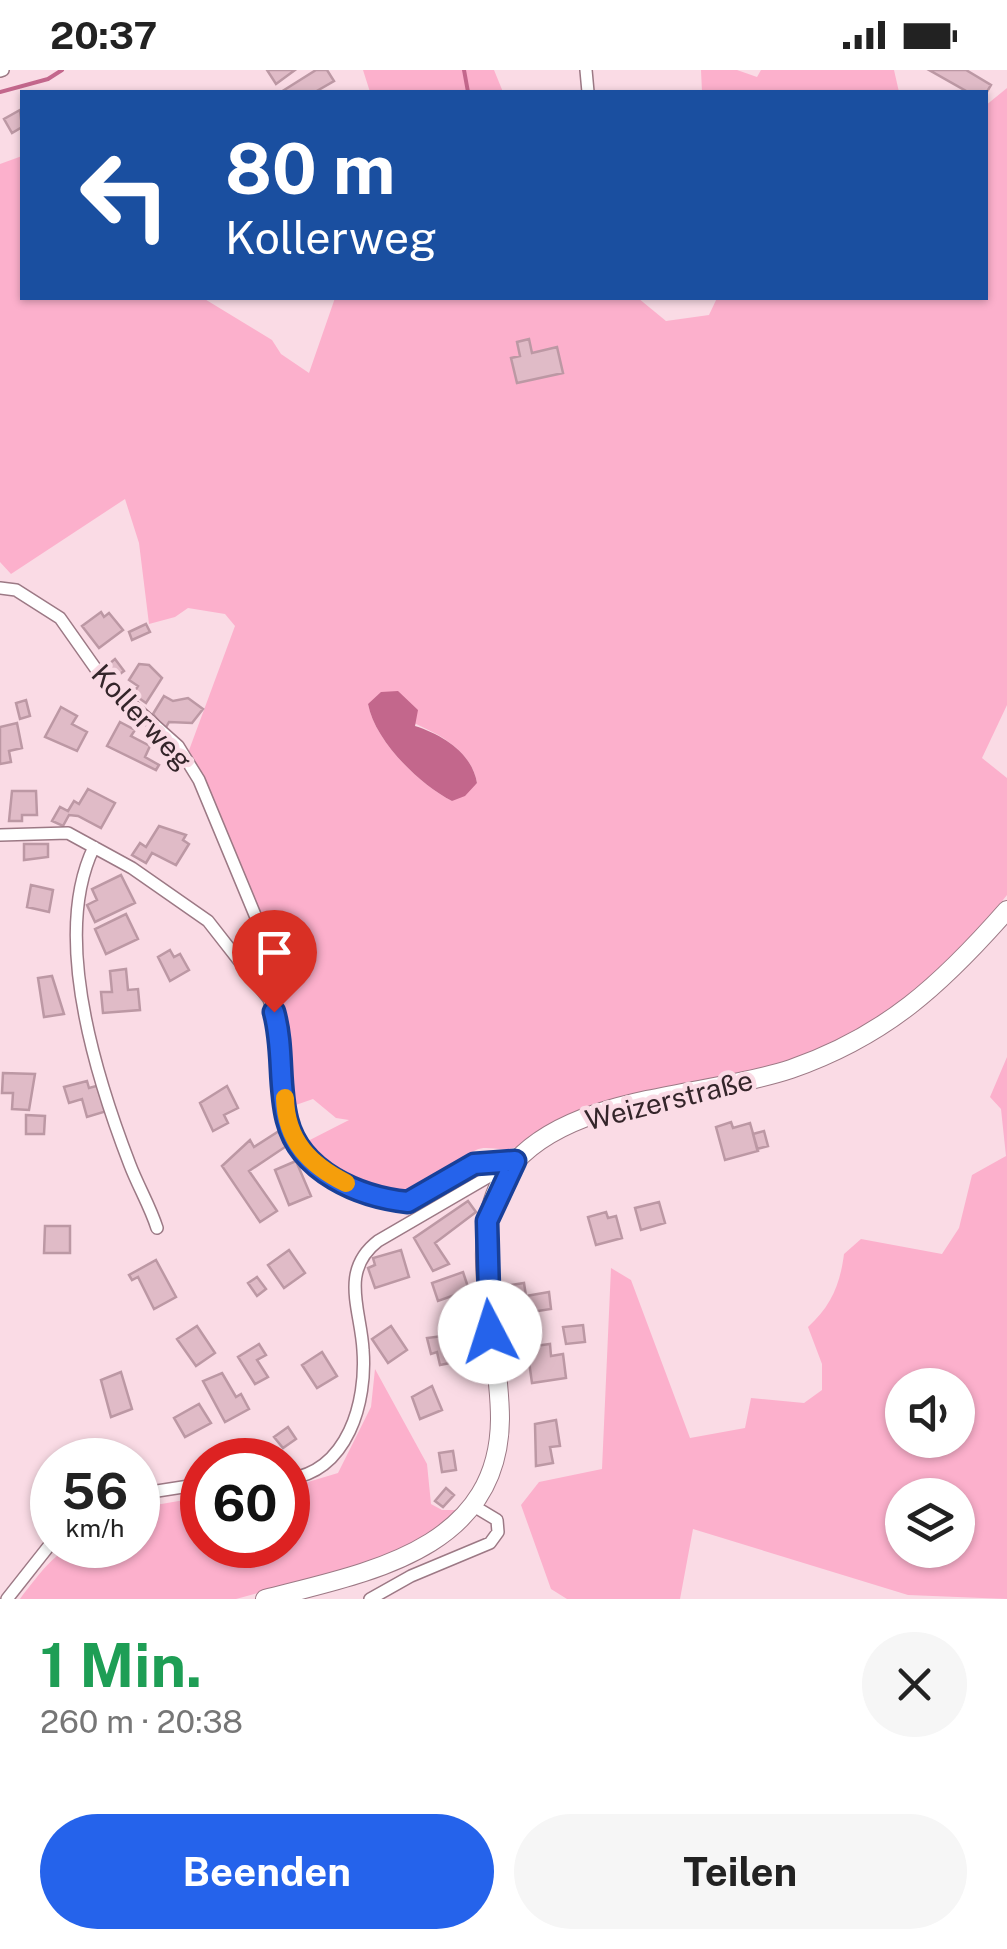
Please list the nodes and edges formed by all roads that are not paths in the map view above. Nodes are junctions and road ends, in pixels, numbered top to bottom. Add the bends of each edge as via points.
1 (0, 588) edge
2 (0, 835) edge
3 (94, 847) junction
4 (1007, 910) edge
5 (269, 999) junction
6 (515, 1161) junction
7 (157, 1228) dead end
8 (310, 1472) edge
9 (472, 1505) junction
10 (32, 1568) edge
11 (8, 1599) edge
12 (265, 1599) edge
13 (370, 1599) edge

1 - 5 street, Kollerweg via 16,590 60,618 103,679 187,760 255,911
2 - 3 street, Kollerweg via 68,833
3 - 5 street, Kollerweg via 198,912
3 - 7 street via 75,904 87,1021 126,1154
4 - 6 main road, Weizerstraße via 922,1000 851,1044 744,1082 586,1118
5 - 6 street, Kollerweg via 281,1040 287,1122 306,1158 328,1174 408,1202 474,1164
6 - 8 street via 363,1255 354,1286 363,1380 352,1429 336,1454
6 - 9 main road, Weizerstraße via 487,1221 500,1422 494,1462
9 - 12 main road, Weizerstraße via 422,1552
9 - 13 street via 497,1520 490,1542
10 - 11 street

